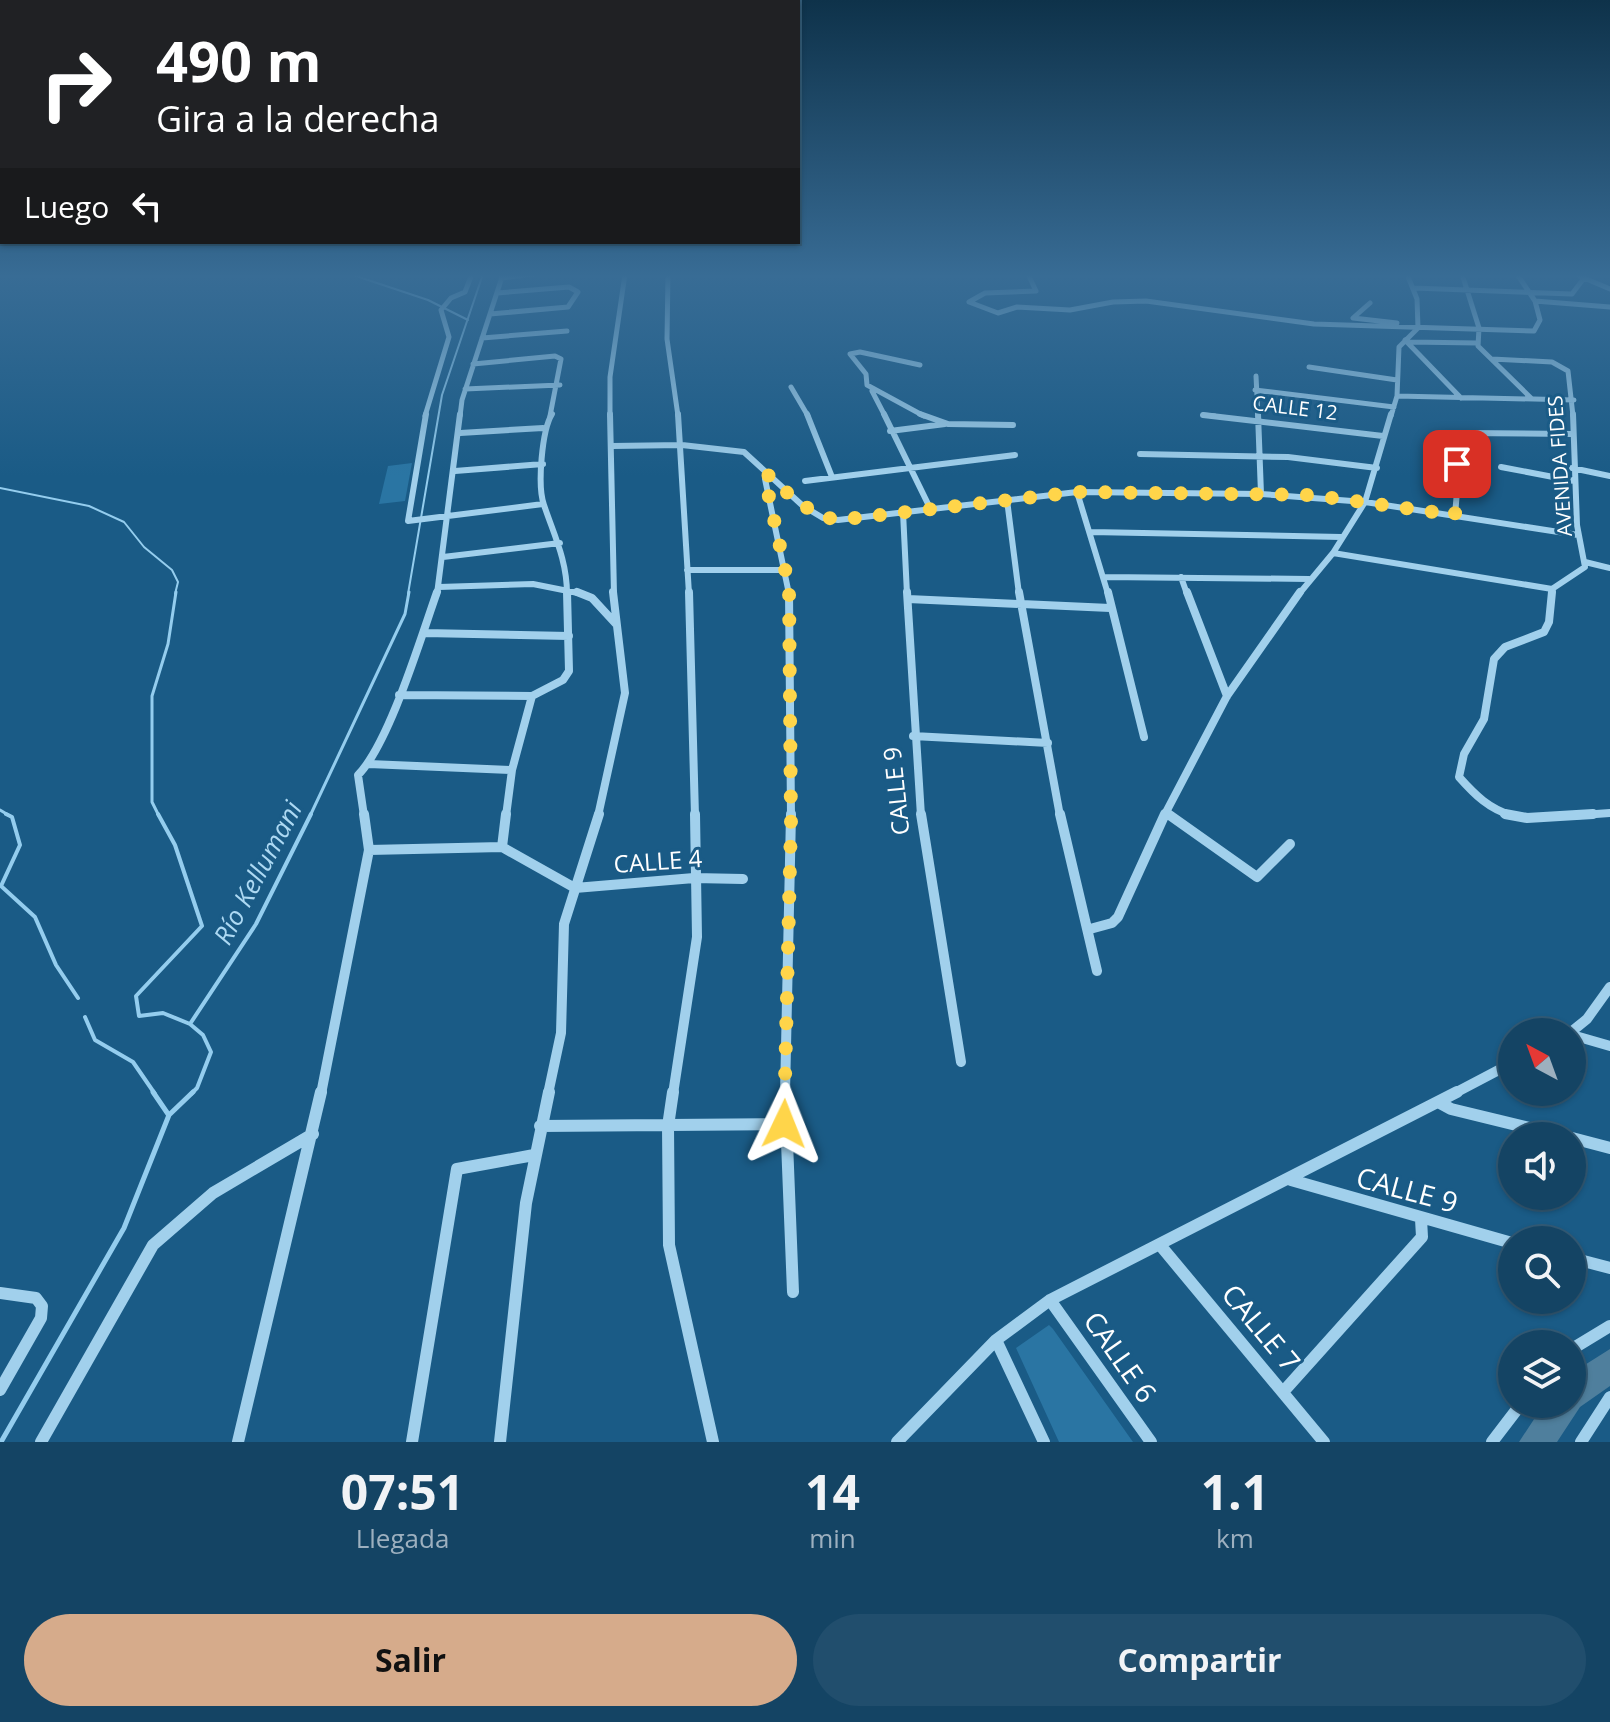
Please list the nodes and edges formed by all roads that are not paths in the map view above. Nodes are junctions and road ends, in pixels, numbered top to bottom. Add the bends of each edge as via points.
1 (448, 341) edge
2 (481, 341) edge
3 (613, 341) edge
4 (667, 341) edge
5 (1407, 341) joint
6 (1417, 341) edge
7 (1478, 343) joint
8 (1492, 359) junction
9 (473, 364) junction
10 (920, 365) dead end
11 (1309, 367) dead end
12 (1256, 376) dead end
13 (1397, 380) junction
14 (560, 385) junction
15 (867, 385) junction
16 (791, 387) dead end
17 (465, 389) junction
18 (1255, 390) junction
19 (1397, 396) junction
20 (1461, 398) junction
21 (1531, 398) junction
22 (1574, 400) junction
23 (1394, 407) junction
24 (1203, 415) dead end
25 (1256, 419) junction
26 (948, 424) junction
27 (1013, 425) dead end
28 (543, 428) junction
29 (890, 431) junction
30 (460, 433) junction
31 (1572, 434) junction
32 (1383, 436) junction
33 (682, 445) junction
34 (612, 446) junction
35 (1140, 454) dead end
36 (1015, 455) dead end
37 (1259, 457) junction
38 (543, 464) junction
39 (1501, 467) dead end
40 (1377, 468) junction
41 (1572, 468) junction
42 (455, 471) junction
43 (909, 471) junction
44 (767, 474) junction
45 (1610, 476) edge
46 (832, 477) junction
47 (805, 481) dead end
48 (1574, 481) junction
49 (1077, 492) junction
50 (1261, 494) junction
51 (1007, 500) junction
52 (1365, 502) junction
53 (543, 504) junction
54 (930, 508) junction
55 (903, 512) junction
56 (450, 513) junction
57 (1455, 515) junction
58 (1091, 532) junction
59 (1578, 535) junction
60 (1341, 537) junction
61 (560, 543) junction
62 (1333, 553) junction
63 (443, 557) junction
64 (1585, 562) junction
65 (1610, 568) edge
66 (687, 570) junction
67 (783, 570) junction
68 (1104, 577) junction
69 (1181, 577) junction
70 (1309, 579) junction
71 (567, 586) junction
72 (439, 587) junction
73 (1552, 589) junction
74 (908, 599) junction
75 (1021, 605) junction
76 (1110, 608) junction
77 (616, 624) junction
78 (425, 633) junction
79 (569, 636) junction
80 (399, 695) junction
81 (532, 696) junction
82 (1227, 696) junction
83 (913, 736) junction
84 (1144, 737) dead end
85 (1048, 743) junction
86 (369, 764) junction
87 (512, 770) junction
88 (1166, 812) junction
89 (1610, 813) edge
90 (1290, 844) dead end
91 (502, 847) junction
92 (369, 850) junction
93 (694, 878) junction
94 (743, 879) dead end
95 (575, 888) junction
96 (1090, 929) junction
97 (1097, 971) dead end
98 (1610, 987) edge
99 (1586, 1020) edge
100 (1586, 1038) edge
101 (1610, 1046) edge
102 (961, 1062) dead end
103 (1498, 1071) edge
104 (1440, 1103) junction
105 (1510, 1122) edge
106 (784, 1124) junction
107 (540, 1126) junction
108 (668, 1126) junction
109 (313, 1134) junction
110 (1586, 1142) edge
111 (1610, 1148) edge
112 (534, 1155) junction
113 (1291, 1180) junction
114 (1421, 1219) junction
115 (1498, 1239) edge
116 (1160, 1245) junction
117 (1586, 1262) edge
118 (1610, 1268) edge
119 (793, 1292) dead end
120 (0, 1293) edge
121 (1050, 1300) junction
122 (1610, 1326) edge
123 (996, 1340) junction
124 (1586, 1341) edge
125 (0, 1390) edge
126 (1283, 1392) junction
127 (1610, 1397) edge
128 (1510, 1418) edge
129 (41, 1442) edge
130 (238, 1442) edge
131 (412, 1442) edge
132 (500, 1442) edge
133 (713, 1442) edge
134 (897, 1442) edge
135 (1044, 1442) edge
136 (1151, 1442) edge
137 (1324, 1442) edge
138 (1492, 1442) edge
139 (1581, 1442) edge

1 - 56 street via 428,400 408,521
2 - 9 street
3 - 34 street
4 - 33 street
5 - 13 street via 1399,347
5 - 20 street
6 - 7 street
7 - 8 street
8 - 21 street
8 - 22 street, AVENIDA FIDES via 1561,365 1568,371
9 - 14 street via 559,357
9 - 17 street
10 - 15 street via 851,353 866,374
11 - 13 street
12 - 18 street
13 - 19 street
14 - 17 street
14 - 28 street
15 - 26 street
15 - 29 street
16 - 46 street via 816,431
17 - 30 street
18 - 23 street
18 - 25 street
19 - 20 street
19 - 23 street
20 - 21 street
21 - 22 street
22 - 31 street, AVENIDA FIDES
23 - 32 street
24 - 25 street, CALLE 12
25 - 32 street, CALLE 12
25 - 37 street
26 - 27 street
26 - 29 street
28 - 30 street
28 - 38 street
29 - 43 street
30 - 42 street
31 - 41 street, AVENIDA FIDES
31 - 57 street via 1462,433
32 - 40 street
33 - 34 street
33 - 44 street via 744,452
33 - 66 street
34 - 77 street
35 - 37 street
36 - 43 street
37 - 40 street
37 - 50 street
38 - 42 street
38 - 53 street
39 - 48 street
40 - 52 street
41 - 45 street
41 - 48 street, AVENIDA FIDES
42 - 56 street
43 - 46 street
43 - 54 street
44 - 55 street via 823,518
44 - 67 street
46 - 47 street
48 - 59 street, AVENIDA FIDES
49 - 50 street
49 - 51 street
49 - 58 street
50 - 52 street
51 - 54 street
51 - 75 street
52 - 57 street
52 - 60 street
53 - 56 street
53 - 61 street
54 - 55 street
55 - 74 street, CALLE 9
56 - 63 street
57 - 59 street
58 - 60 street
58 - 68 street
59 - 64 street, AVENIDA FIDES
60 - 62 street
61 - 63 street
61 - 71 street
62 - 70 street
62 - 73 street
63 - 72 street
64 - 65 street
64 - 73 street, AVENIDA FIDES
66 - 67 street
66 - 93 street
67 - 106 street via 789,587 791,822
68 - 69 street
68 - 76 street
69 - 70 street
69 - 82 street
70 - 82 street
71 - 72 street
71 - 77 street via 597,601 608,621
71 - 79 street
72 - 78 street
73 - 89 street via 1549,624 1543,633 1509,645 1492,664 1481,730 1459,756 1459,777 1483,805 1514,819
74 - 75 street
74 - 83 street, CALLE 9
75 - 76 street
75 - 85 street
76 - 84 street
77 - 95 street via 625,693 592,844
78 - 79 street
78 - 80 street
79 - 81 street via 569,671 563,680
80 - 81 street
80 - 86 street
81 - 87 street
82 - 88 street
83 - 85 street
83 - 102 street, CALLE 9 via 922,827
85 - 96 street via 1059,810
86 - 87 street
86 - 92 street via 358,775
87 - 91 street
88 - 90 street via 1257,877
88 - 96 street via 1118,917
91 - 92 street
91 - 95 street
92 - 109 street
93 - 94 street, CALLE 4
93 - 95 street, CALLE 4
93 - 108 street via 697,937
95 - 107 street via 564,924 561,1033
96 - 97 street
98 - 99 street
100 - 101 street
103 - 104 street
104 - 105 street
104 - 113 street
106 - 108 street
106 - 119 street
107 - 108 street
107 - 112 street
108 - 133 street via 669,1245
109 - 129 street via 213,1193 153,1245
109 - 130 street
110 - 111 street
112 - 131 street via 457,1169
112 - 132 street
113 - 114 street, CALLE 9
113 - 116 street
114 - 115 street, CALLE 9
114 - 126 street via 1422,1237
116 - 121 street
116 - 126 street, CALLE 7
117 - 118 street
120 - 125 street via 36,1298 42,1306 41,1318
121 - 123 street
121 - 136 street, CALLE 6
122 - 124 street
123 - 134 street
123 - 135 street
126 - 137 street, CALLE 7
127 - 139 street
128 - 138 street

